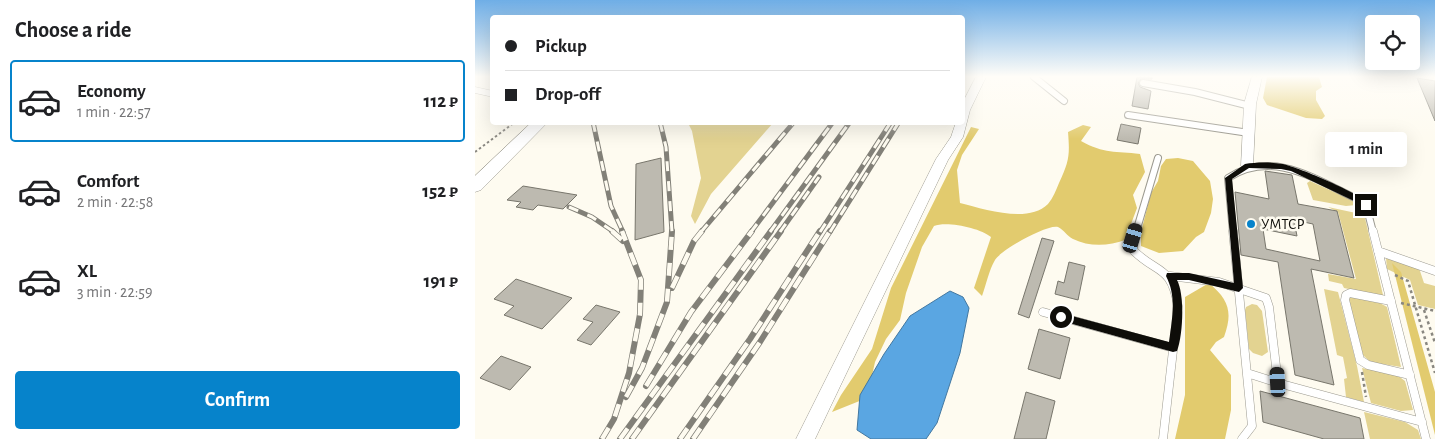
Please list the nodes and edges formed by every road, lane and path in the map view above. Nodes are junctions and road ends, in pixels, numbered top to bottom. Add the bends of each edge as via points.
1 (1060, 97) edge
2 (1217, 97) edge
3 (1252, 97) edge
4 (1064, 101) dead end
5 (1250, 106) junction
6 (1128, 115) dead end
7 (511, 125) edge
8 (538, 125) edge
9 (961, 125) edge
10 (1249, 133) junction
11 (475, 152) edge
12 (1158, 158) dead end
13 (1247, 166) junction
14 (476, 184) edge
15 (1378, 251) junction
16 (1383, 270) junction
17 (1435, 271) edge
18 (1170, 276) junction
19 (1239, 288) junction
20 (1391, 301) junction
21 (1415, 307) junction
22 (1424, 309) junction
23 (1435, 311) edge
24 (1043, 312) dead end
25 (1435, 343) edge
26 (1173, 348) junction
27 (1360, 360) junction
28 (1247, 373) junction
29 (1435, 373) edge
30 (1410, 376) junction
31 (1278, 382) junction
32 (1368, 407) junction
33 (1422, 422) junction
34 (805, 439) edge
35 (1163, 439) edge
36 (1242, 439) edge
37 (1426, 439) edge

1 - 4 lane
2 - 5 lane
3 - 5 street
5 - 10 street
6 - 10 lane
7 - 11 path
8 - 14 street
9 - 34 street
10 - 13 street
12 - 18 lane via 1131,248 1139,260
13 - 15 lane via 1293,169 1357,199 1366,205
13 - 19 lane via 1228,178
15 - 16 lane
15 - 17 lane
16 - 20 lane
16 - 21 path via 1408,281
18 - 19 lane
18 - 26 lane via 1176,287 1178,306
19 - 28 lane
19 - 31 lane via 1266,298
20 - 21 path
20 - 27 lane via 1350,293 1346,295
20 - 30 lane
21 - 22 path
21 - 29 path
22 - 23 path
22 - 25 path
24 - 26 lane
26 - 35 lane
27 - 30 lane
27 - 32 path
28 - 31 lane
28 - 36 lane via 1251,426
30 - 33 lane
31 - 32 lane
32 - 33 lane
33 - 37 lane

